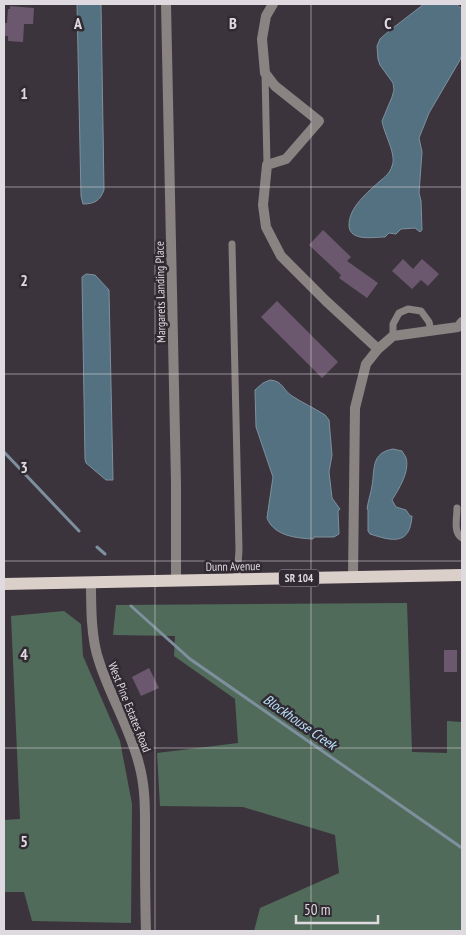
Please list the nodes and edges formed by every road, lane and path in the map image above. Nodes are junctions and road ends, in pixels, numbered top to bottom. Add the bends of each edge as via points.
1 (166, 4) edge
2 (274, 4) edge
3 (265, 73) junction
4 (267, 165) junction
5 (232, 244) dead end
6 (462, 322) edge
7 (431, 331) junction
8 (393, 336) junction
9 (378, 349) junction
10 (457, 508) dead end
11 (462, 538) edge
12 (462, 575) edge
13 (353, 577) junction
14 (237, 579) junction
15 (176, 580) junction
16 (91, 582) junction
17 (4, 584) edge
18 (146, 931) edge

1 - 15 street, Margarets Landing Place
2 - 3 street via 266,16 262,39
3 - 4 lane
3 - 4 street via 275,86 319,121 286,159
4 - 9 street via 263,206 266,227 282,256
5 - 14 lane
6 - 7 street via 458,327
7 - 8 street
7 - 8 lane via 421,311 408,310 399,313 393,324
8 - 9 street
9 - 13 street via 366,364 355,408
10 - 11 lane via 456,533
12 - 13 main road, Dunn Avenue / SR 104
13 - 14 main road, Dunn Avenue / SR 104
14 - 15 main road, Dunn Avenue / SR 104
15 - 16 main road, Dunn Avenue / SR 104
16 - 17 main road, Dunn Avenue / SR 104
16 - 18 street, West Pine Estates Road via 98,660 130,737 143,784

